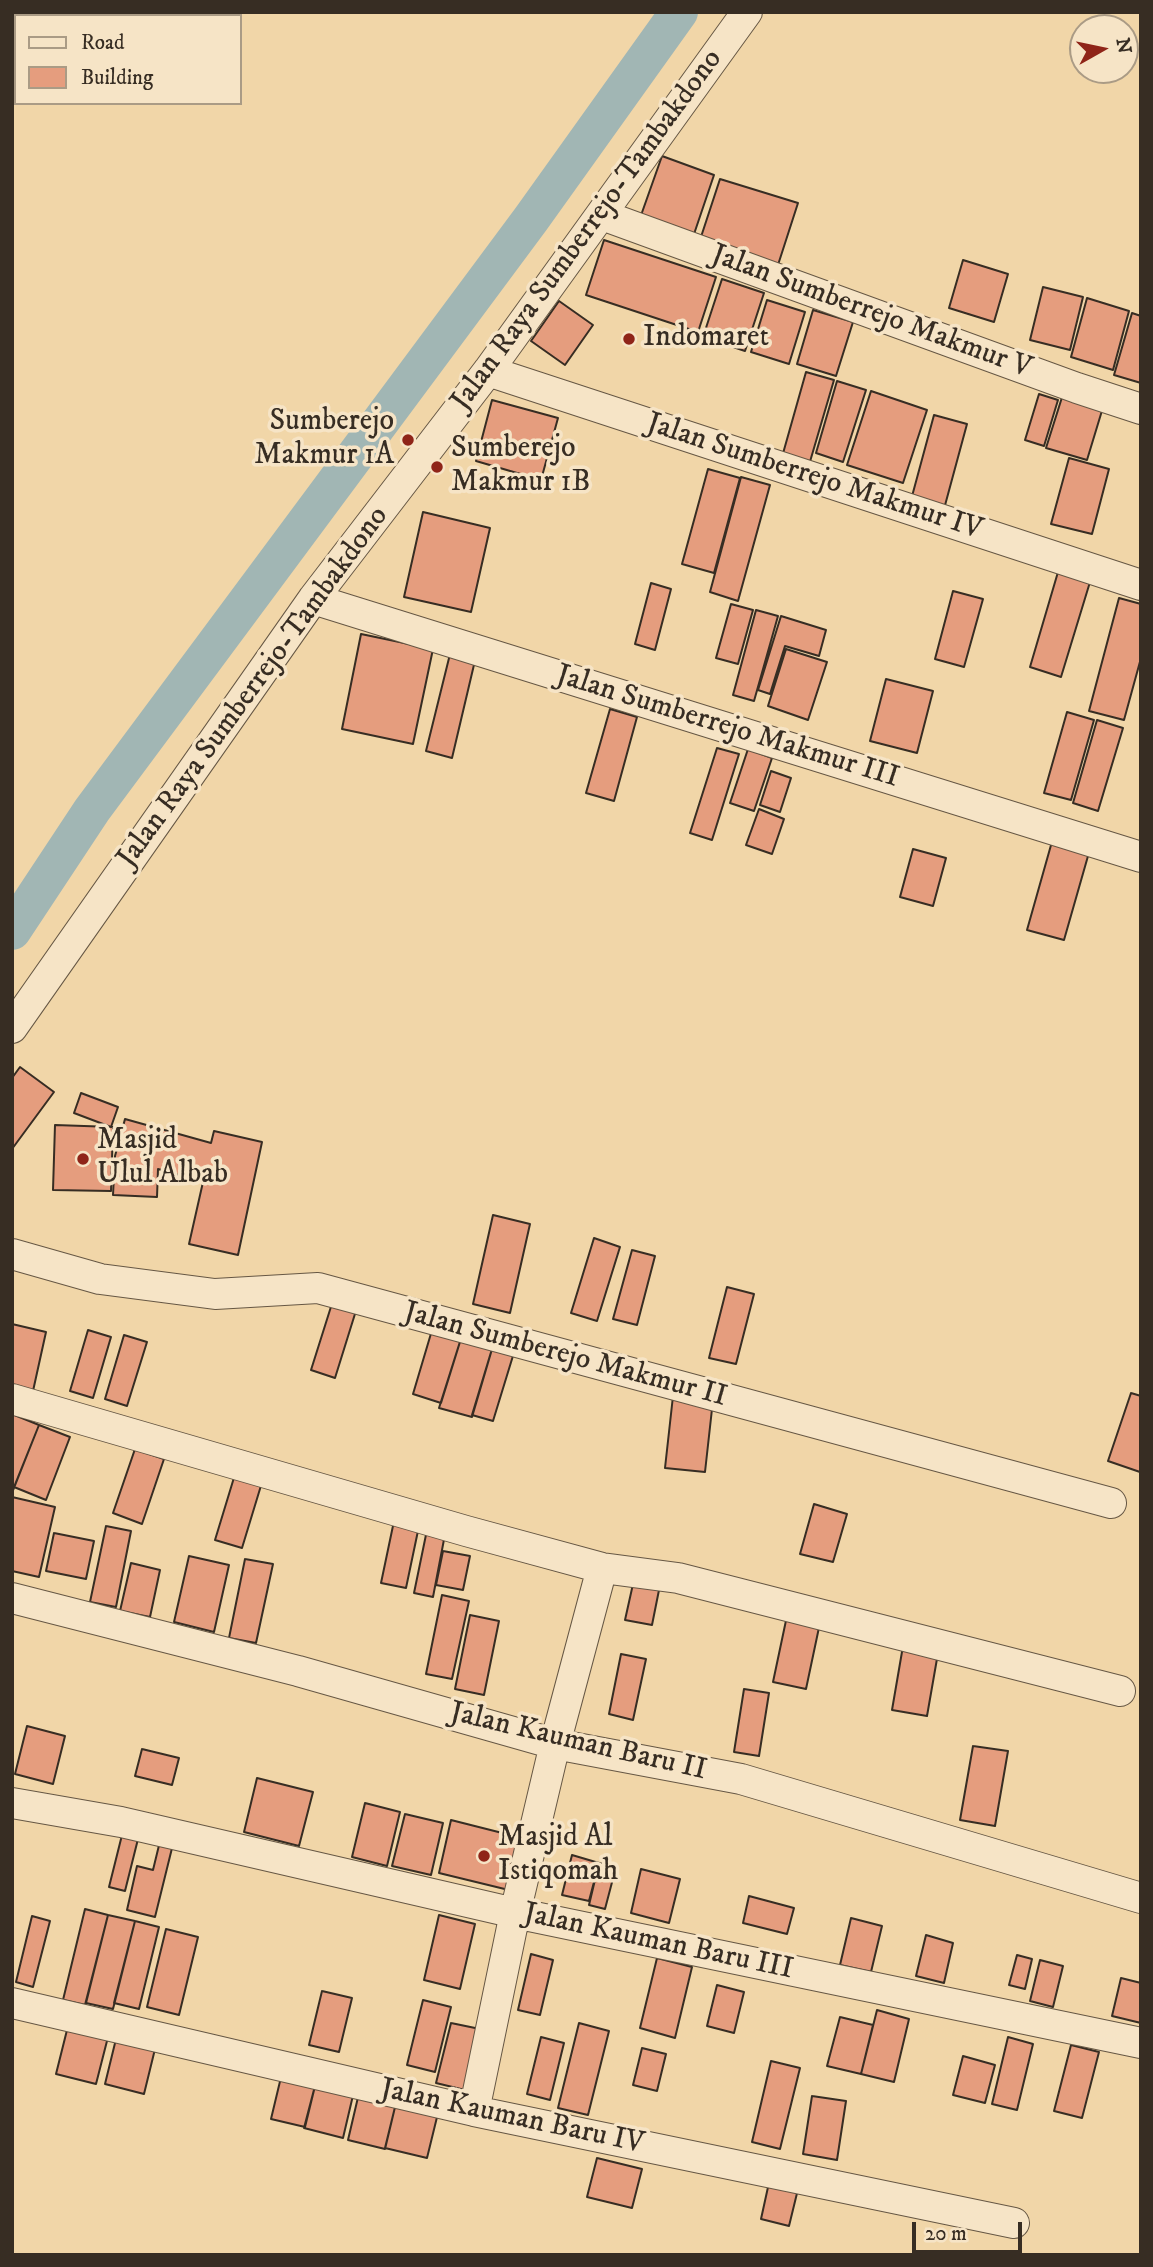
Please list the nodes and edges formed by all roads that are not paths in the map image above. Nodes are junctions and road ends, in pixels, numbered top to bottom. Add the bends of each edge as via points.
1 (747, 12) edge
2 (602, 215) junction
3 (488, 371) junction
4 (1141, 409) edge
5 (1141, 585) edge
6 (313, 599) junction
7 (1141, 858) edge
8 (12, 1028) edge
9 (12, 1254) edge
10 (12, 1399) edge
11 (1111, 1503) dead end
12 (602, 1568) junction
13 (12, 1598) edge
14 (1120, 1691) dead end
15 (555, 1744) junction
16 (12, 1803) edge
17 (1141, 1898) edge
18 (515, 1913) junction
19 (12, 2003) edge
20 (1141, 2043) edge
21 (474, 2111) junction
22 (1014, 2224) dead end

1 - 2 street, Jalan Raya Sumberrejo-Tambakdono
2 - 3 street, Jalan Raya Sumberrejo-Tambakdono
2 - 4 street, Jalan Sumberrejo Makmur V
3 - 5 street, Jalan Sumberrejo Makmur IV
3 - 6 street, Jalan Raya Sumberrejo-Tambakdono
6 - 7 street, Jalan Sumberrejo Makmur III
6 - 8 street, Jalan Raya Sumberrejo-Tambakdono
9 - 11 street, Jalan Sumberejo Makmur II via 100,1279 215,1294 318,1288
10 - 12 street
12 - 14 street via 678,1578
12 - 15 street
13 - 15 street, Jalan Kauman Baru II
15 - 17 street, Jalan Kauman Baru II via 741,1779
15 - 18 street
16 - 18 street, Jalan Kauman Baru III via 121,1822
18 - 20 street, Jalan Kauman Baru III
18 - 21 street
19 - 21 street, Jalan Kauman Baru IV
21 - 22 street, Jalan Kauman Baru IV

